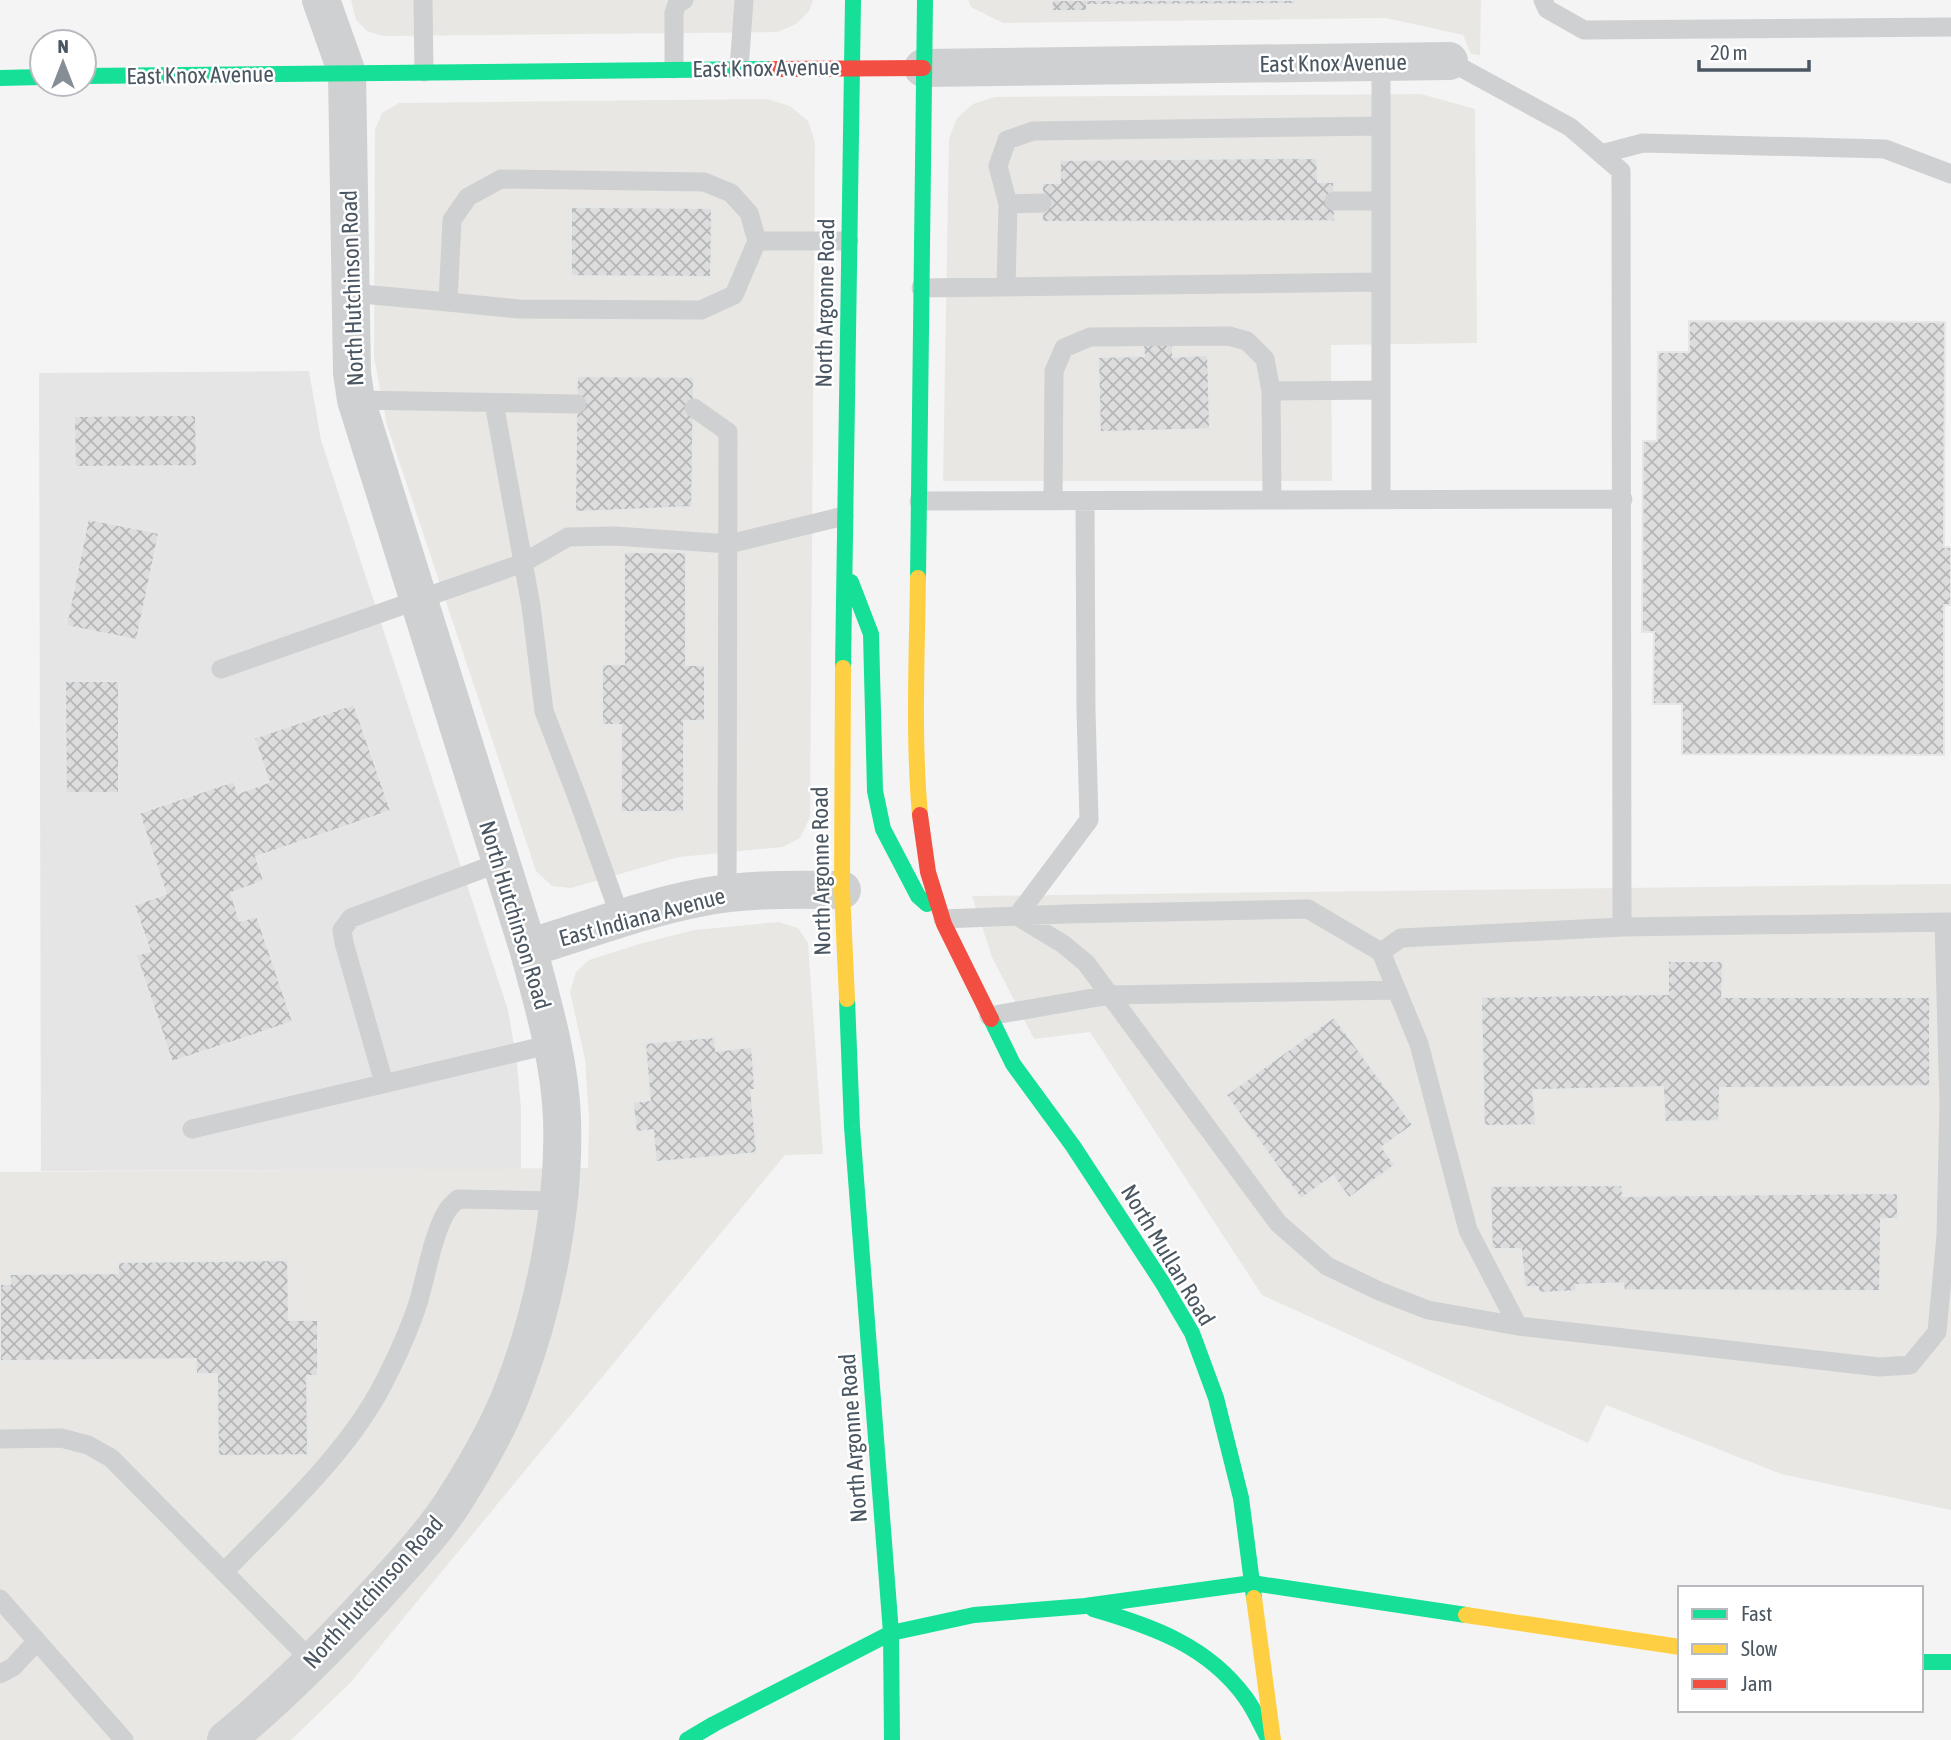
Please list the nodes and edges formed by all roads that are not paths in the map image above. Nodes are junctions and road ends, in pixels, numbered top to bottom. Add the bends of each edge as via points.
1 (321, 0) edge
2 (423, 0) edge
3 (684, 0) edge
4 (727, 0) edge
5 (744, 0) edge
6 (853, 0) edge
7 (925, 0) edge
8 (1544, 0) edge
9 (1951, 27) edge
10 (1449, 61) joint
11 (1381, 63) junction
12 (852, 68) junction
13 (923, 68) junction
14 (674, 69) junction
15 (739, 69) junction
16 (424, 72) junction
17 (346, 73) junction
18 (98, 76) edge
19 (28, 77) edge
20 (0, 78) edge
21 (1381, 126) junction
22 (1601, 154) junction
23 (1951, 174) edge
24 (1334, 201) dead end
25 (1381, 201) junction
26 (1042, 203) dead end
27 (1008, 204) junction
28 (757, 241) junction
29 (849, 241) junction
30 (1381, 282) junction
31 (1006, 286) junction
32 (921, 288) junction
33 (351, 293) junction
34 (448, 302) junction
35 (1381, 390) junction
36 (1272, 391) junction
37 (356, 400) junction
38 (494, 403) junction
39 (577, 404) dead end
40 (694, 408) dead end
41 (1623, 499) junction
42 (1053, 500) junction
43 (1085, 500) junction
44 (1272, 500) junction
45 (1381, 500) junction
46 (919, 501) junction
47 (844, 516) junction
48 (729, 544) junction
49 (843, 561) junction
50 (523, 563) junction
51 (418, 599) junction
52 (221, 669) dead end
53 (500, 862) junction
54 (842, 890) junction
55 (727, 893) junction
56 (1017, 916) junction
57 (621, 919) junction
58 (943, 919) junction
59 (1947, 922) edge
60 (1622, 927) junction
61 (528, 948) junction
62 (1381, 952) junction
63 (1397, 990) junction
64 (1111, 995) junction
65 (989, 1016) junction
66 (552, 1044) junction
67 (384, 1083) junction
68 (192, 1129) dead end
69 (559, 1201) junction
70 (1949, 1235) edge
71 (1518, 1326) junction
72 (0, 1439) edge
73 (224, 1572) junction
74 (1252, 1583) junction
75 (0, 1599) edge
76 (1084, 1606) junction
77 (891, 1633) junction
78 (37, 1642) junction
79 (1678, 1647) edge
80 (313, 1662) junction
81 (1923, 1662) edge
82 (1951, 1662) edge
83 (0, 1674) edge
84 (124, 1740) edge
85 (226, 1740) edge
86 (687, 1740) edge
87 (892, 1740) edge
88 (1271, 1740) edge

1 - 17 street, North Hutchinson Road
2 - 16 lane
3 - 14 lane via 674,13
4 - 5 lane
5 - 15 lane
6 - 12 main road, North Argonne Road
7 - 13 main road
8 - 9 lane via 1547,9 1584,30
10 - 11 street, East Knox Avenue
10 - 22 lane via 1570,127
11 - 13 street, East Knox Avenue
11 - 21 lane
12 - 13 main road, East Knox Avenue
12 - 15 main road, East Knox Avenue
12 - 29 main road, North Argonne Road
13 - 32 main road
14 - 15 main road, East Knox Avenue
14 - 16 main road, East Knox Avenue
16 - 17 main road, East Knox Avenue
17 - 18 main road, East Knox Avenue
17 - 33 street, North Hutchinson Road
19 - 20 main road
21 - 25 lane
21 - 27 lane via 1033,131 1007,140 998,166
22 - 23 lane via 1643,143 1885,149
22 - 41 lane via 1621,171
24 - 25 lane
25 - 30 lane
26 - 27 lane
27 - 31 lane
28 - 29 lane
28 - 34 lane via 734,295 701,310 519,309
28 - 34 lane via 749,213 731,193 704,182 501,178 468,197 452,220
29 - 47 main road, North Argonne Road
30 - 31 lane
30 - 35 lane
31 - 32 lane
32 - 46 main road
33 - 34 lane
33 - 37 street, North Hutchinson Road
35 - 36 lane
35 - 45 lane
36 - 42 lane via 1265,359 1247,341 1229,336 1090,337 1064,348 1054,371
36 - 44 lane
37 - 38 lane
37 - 51 street, North Hutchinson Road
38 - 39 lane
38 - 50 lane
40 - 48 lane via 728,432
41 - 45 lane
41 - 60 lane
42 - 43 lane
42 - 46 lane
43 - 44 lane
43 - 56 lane via 1089,820
44 - 45 lane
46 - 58 main road, North Mullan Road via 917,768 928,873
47 - 48 lane
47 - 49 main road, North Argonne Road
48 - 50 lane via 568,537
48 - 55 lane
49 - 54 main road, North Argonne Road
49 - 58 main road via 871,634 875,791 883,829 918,896
50 - 51 lane
50 - 57 lane via 544,711
51 - 52 lane
51 - 53 street, North Hutchinson Road
53 - 61 street, North Hutchinson Road
53 - 67 lane via 351,918 342,930
54 - 55 street, East Indiana Avenue
54 - 77 main road, North Argonne Road via 852,1127
55 - 57 street, East Indiana Avenue
56 - 58 lane
56 - 62 lane via 1308,909
56 - 64 lane via 1086,963
57 - 61 street, East Indiana Avenue
58 - 65 main road, North Mullan Road
59 - 60 lane
59 - 70 lane
60 - 62 lane via 1401,938
61 - 66 street, North Hutchinson Road
62 - 63 lane
63 - 64 lane
63 - 71 lane via 1419,1044 1468,1230
64 - 65 lane
64 - 71 lane via 1278,1223 1328,1266 1428,1310
65 - 74 main road, North Mullan Road via 1013,1064 1073,1146 1192,1334 1216,1398 1241,1497
66 - 67 lane
66 - 69 street, North Hutchinson Road via 562,1118
67 - 68 lane
69 - 73 lane via 458,1199 447,1210 418,1304 380,1390 348,1440
69 - 80 street, North Hutchinson Road via 529,1341 490,1439 451,1505 422,1542
70 - 71 lane via 1937,1332 1910,1365 1878,1367
72 - 73 lane via 61,1438 88,1445 111,1458
73 - 80 lane
74 - 76 main road
74 - 79 main road
74 - 88 main road, North Mullan Road
75 - 78 lane
76 - 77 main road via 974,1615
76 - 88 main road via 1168,1634 1202,1652 1239,1689
77 - 86 main road
77 - 87 main road, North Argonne Road
78 - 83 lane
78 - 84 lane
80 - 85 street, North Hutchinson Road
81 - 82 main road

